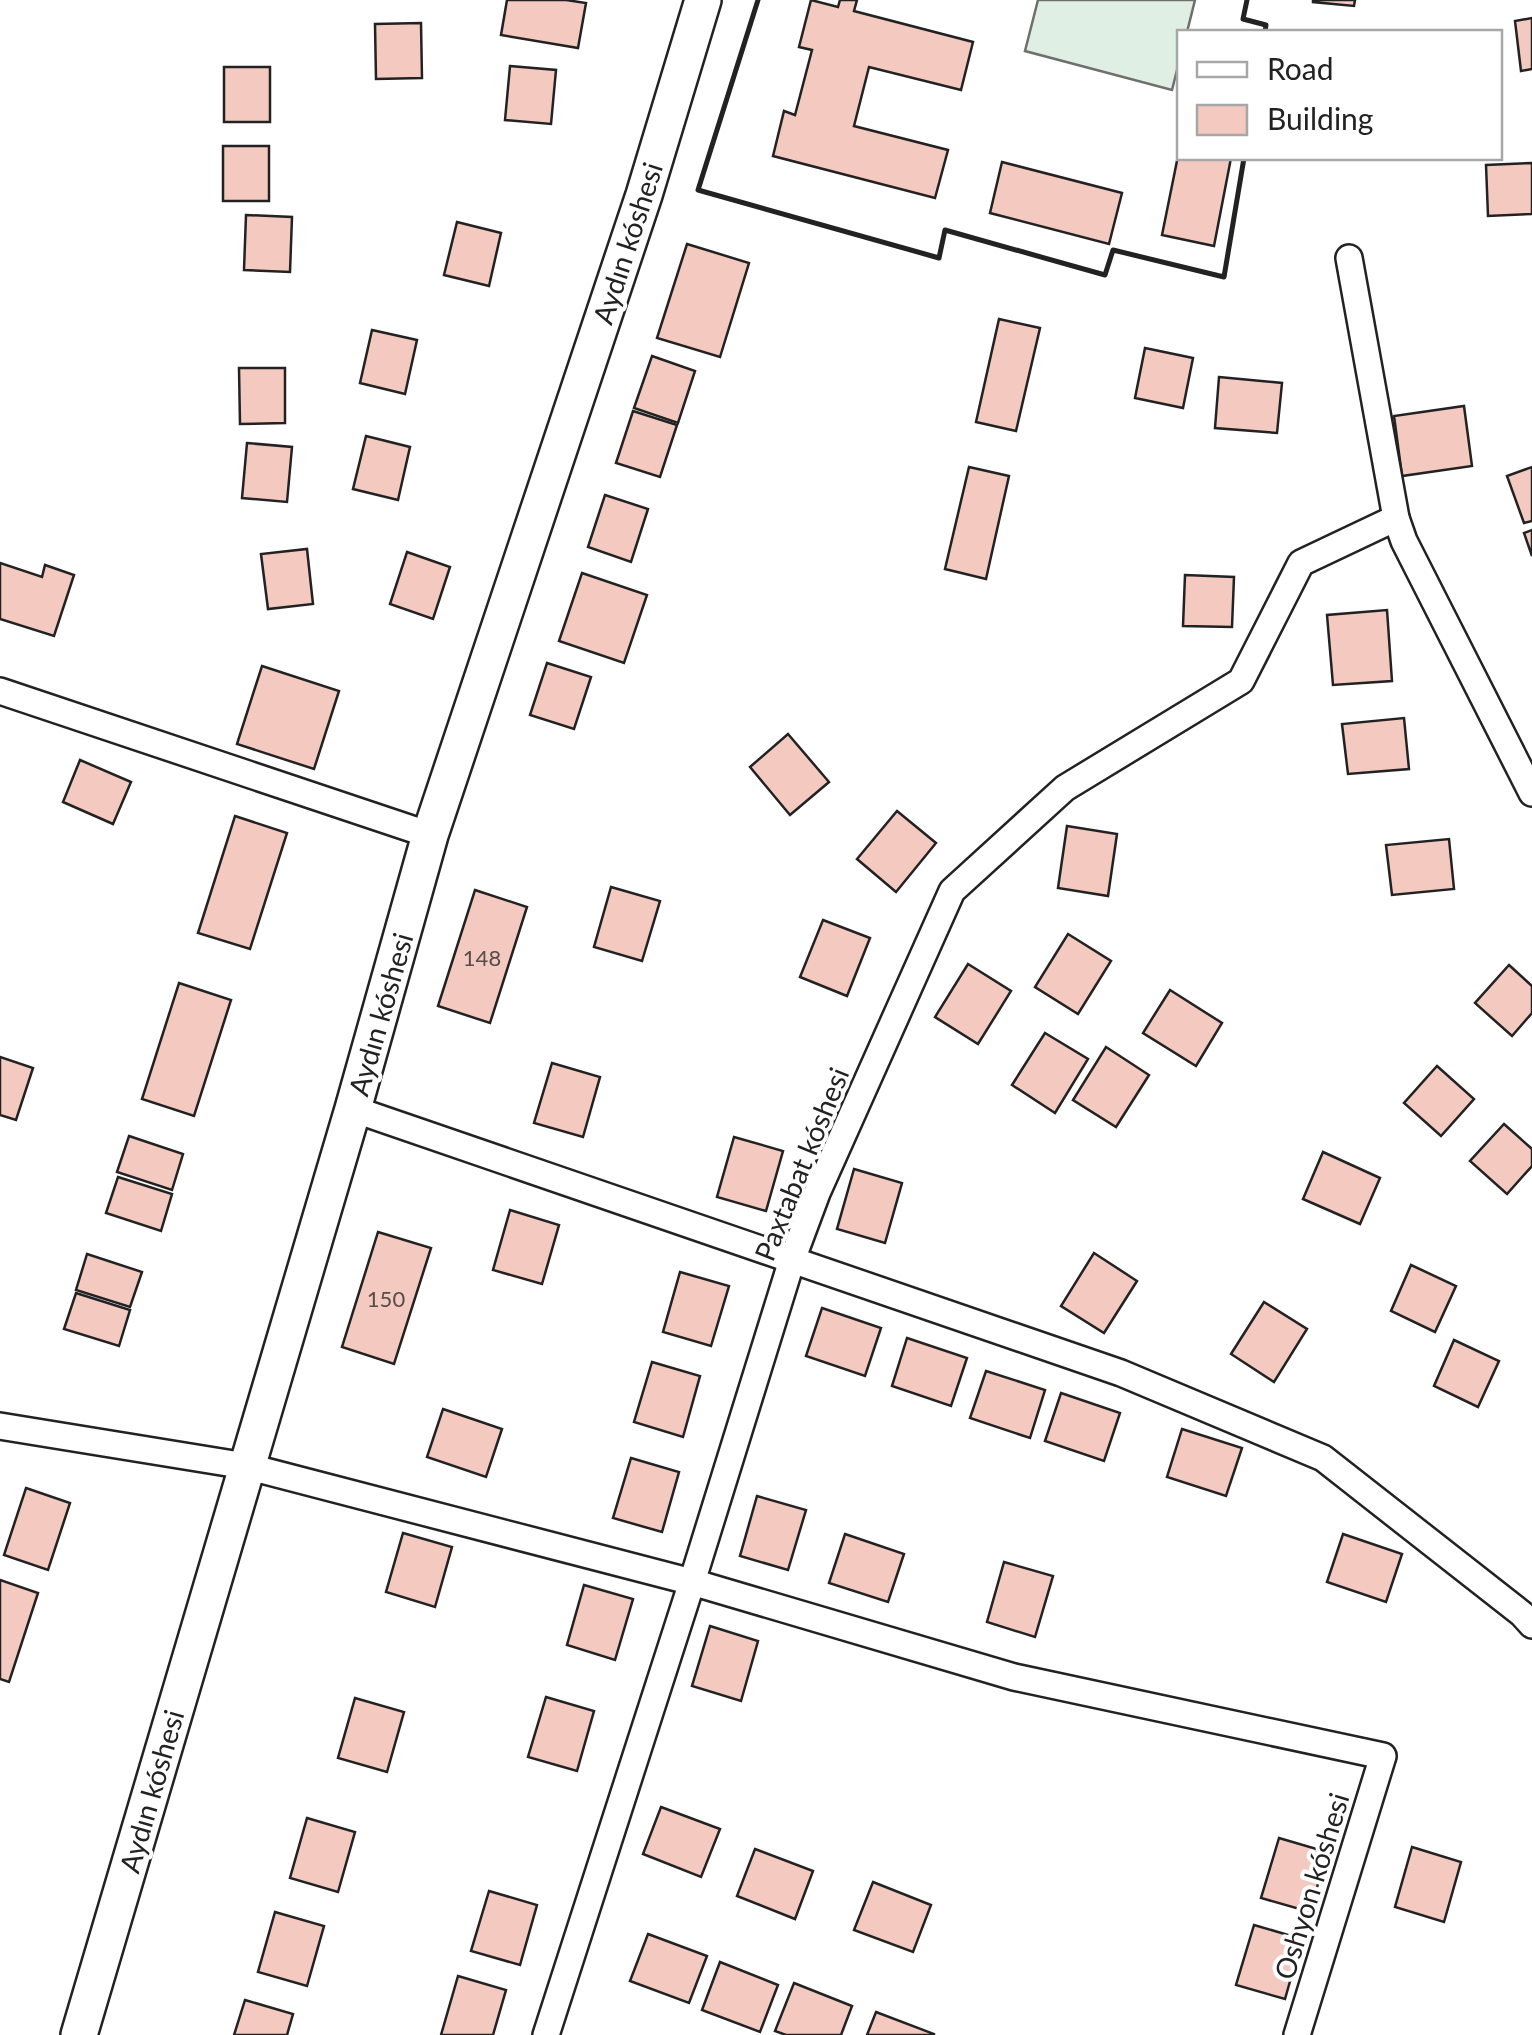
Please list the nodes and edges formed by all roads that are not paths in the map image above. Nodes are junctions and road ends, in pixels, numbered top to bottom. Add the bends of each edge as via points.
1 (703, 0) edge
2 (1350, 258) dead end
3 (1396, 518) junction
4 (0, 690) edge
5 (1532, 793) edge
6 (430, 835) junction
7 (353, 1109) junction
8 (792, 1260) junction
9 (0, 1426) edge
10 (246, 1466) junction
11 (692, 1582) junction
12 (1532, 1625) edge
13 (79, 2035) edge
14 (546, 2035) edge
15 (1297, 2035) edge

1 - 6 street, Aydın kóshesi
2 - 3 street
3 - 5 street
3 - 8 street, Paxtabat kóshesi via 1301,562 1241,681 1065,788 952,891
4 - 6 street
6 - 7 street, Aydın kóshesi
7 - 8 street
7 - 10 street, Aydın kóshesi
8 - 11 street, Paxtabat kóshesi
8 - 12 street via 1121,1373 1323,1458
9 - 10 street
10 - 11 street
10 - 13 street, Aydın kóshesi
11 - 14 street, Paxtabat kóshesi
11 - 15 street, Oshyon kóshesi via 1014,1678 1383,1756

